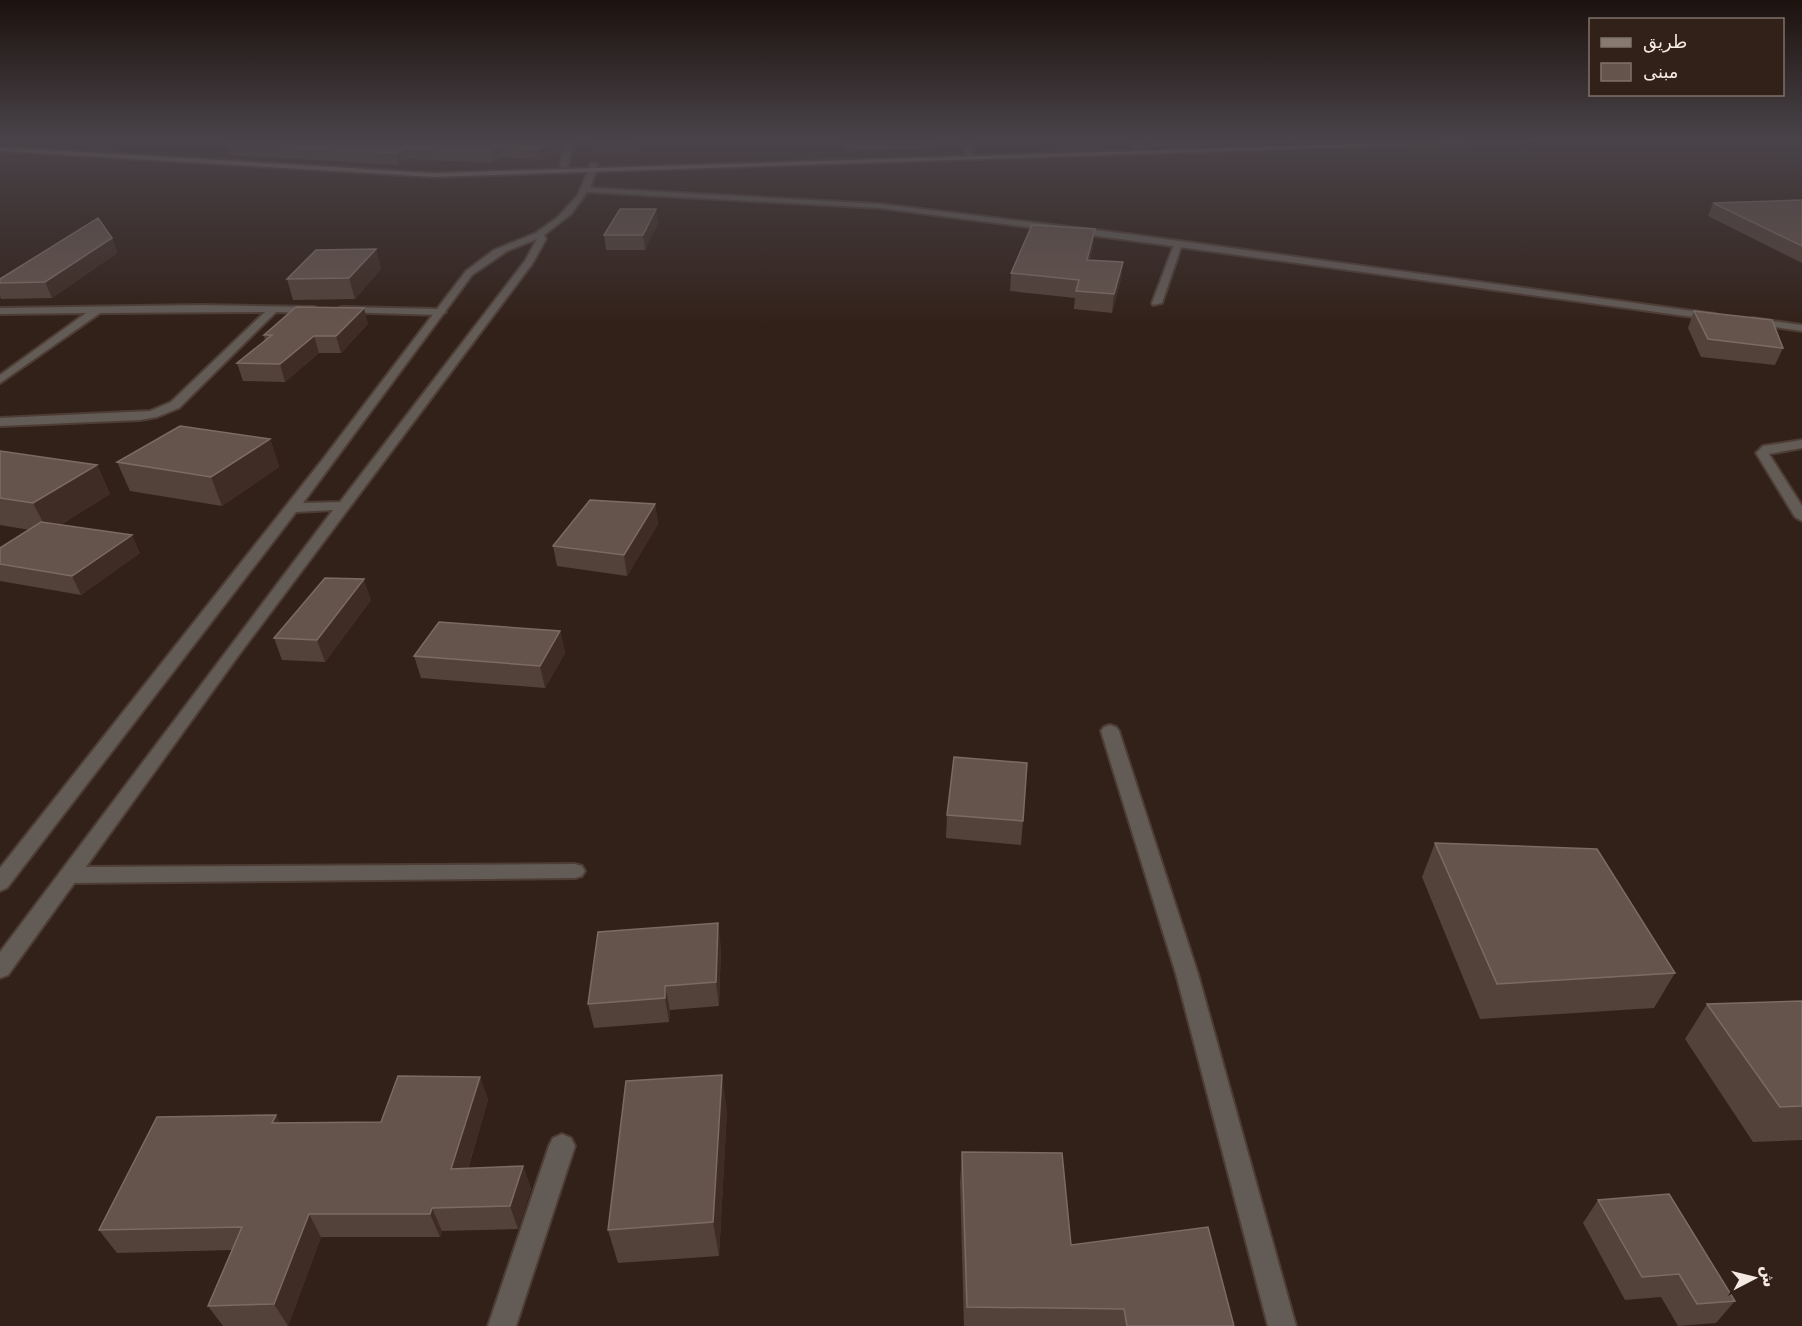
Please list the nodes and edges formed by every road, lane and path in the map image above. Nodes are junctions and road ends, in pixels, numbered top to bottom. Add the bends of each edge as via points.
1 (576, 201) edge
2 (786, 201) edge
3 (540, 235) junction
4 (1178, 244) junction
5 (1157, 303) dead end
6 (98, 309) junction
7 (273, 309) junction
8 (321, 310) edge
9 (333, 310) edge
10 (0, 311) edge
11 (441, 312) junction
12 (1720, 317) edge
13 (1744, 320) edge
14 (1802, 328) edge
15 (0, 380) edge
16 (0, 422) edge
17 (1802, 444) edge
18 (344, 506) junction
19 (291, 508) junction
20 (1802, 517) edge
21 (1110, 731) dead end
22 (575, 871) dead end
23 (69, 875) junction
24 (0, 883) edge
25 (0, 969) edge
26 (562, 1146) dead end
27 (502, 1326) edge
28 (1282, 1326) edge

1 - 3 street
2 - 4 street via 880,206
3 - 11 street via 514,243 480,263
3 - 18 street via 542,239 529,262
4 - 5 street
4 - 12 street
6 - 7 street
6 - 10 street
6 - 15 street
7 - 8 street
7 - 16 street via 166,410 140,416
9 - 11 street
11 - 19 street
13 - 14 street
17 - 20 street via 1762,453
18 - 19 street
18 - 23 street
19 - 24 street
21 - 28 street via 1187,974
22 - 23 street
23 - 25 street
26 - 27 street

